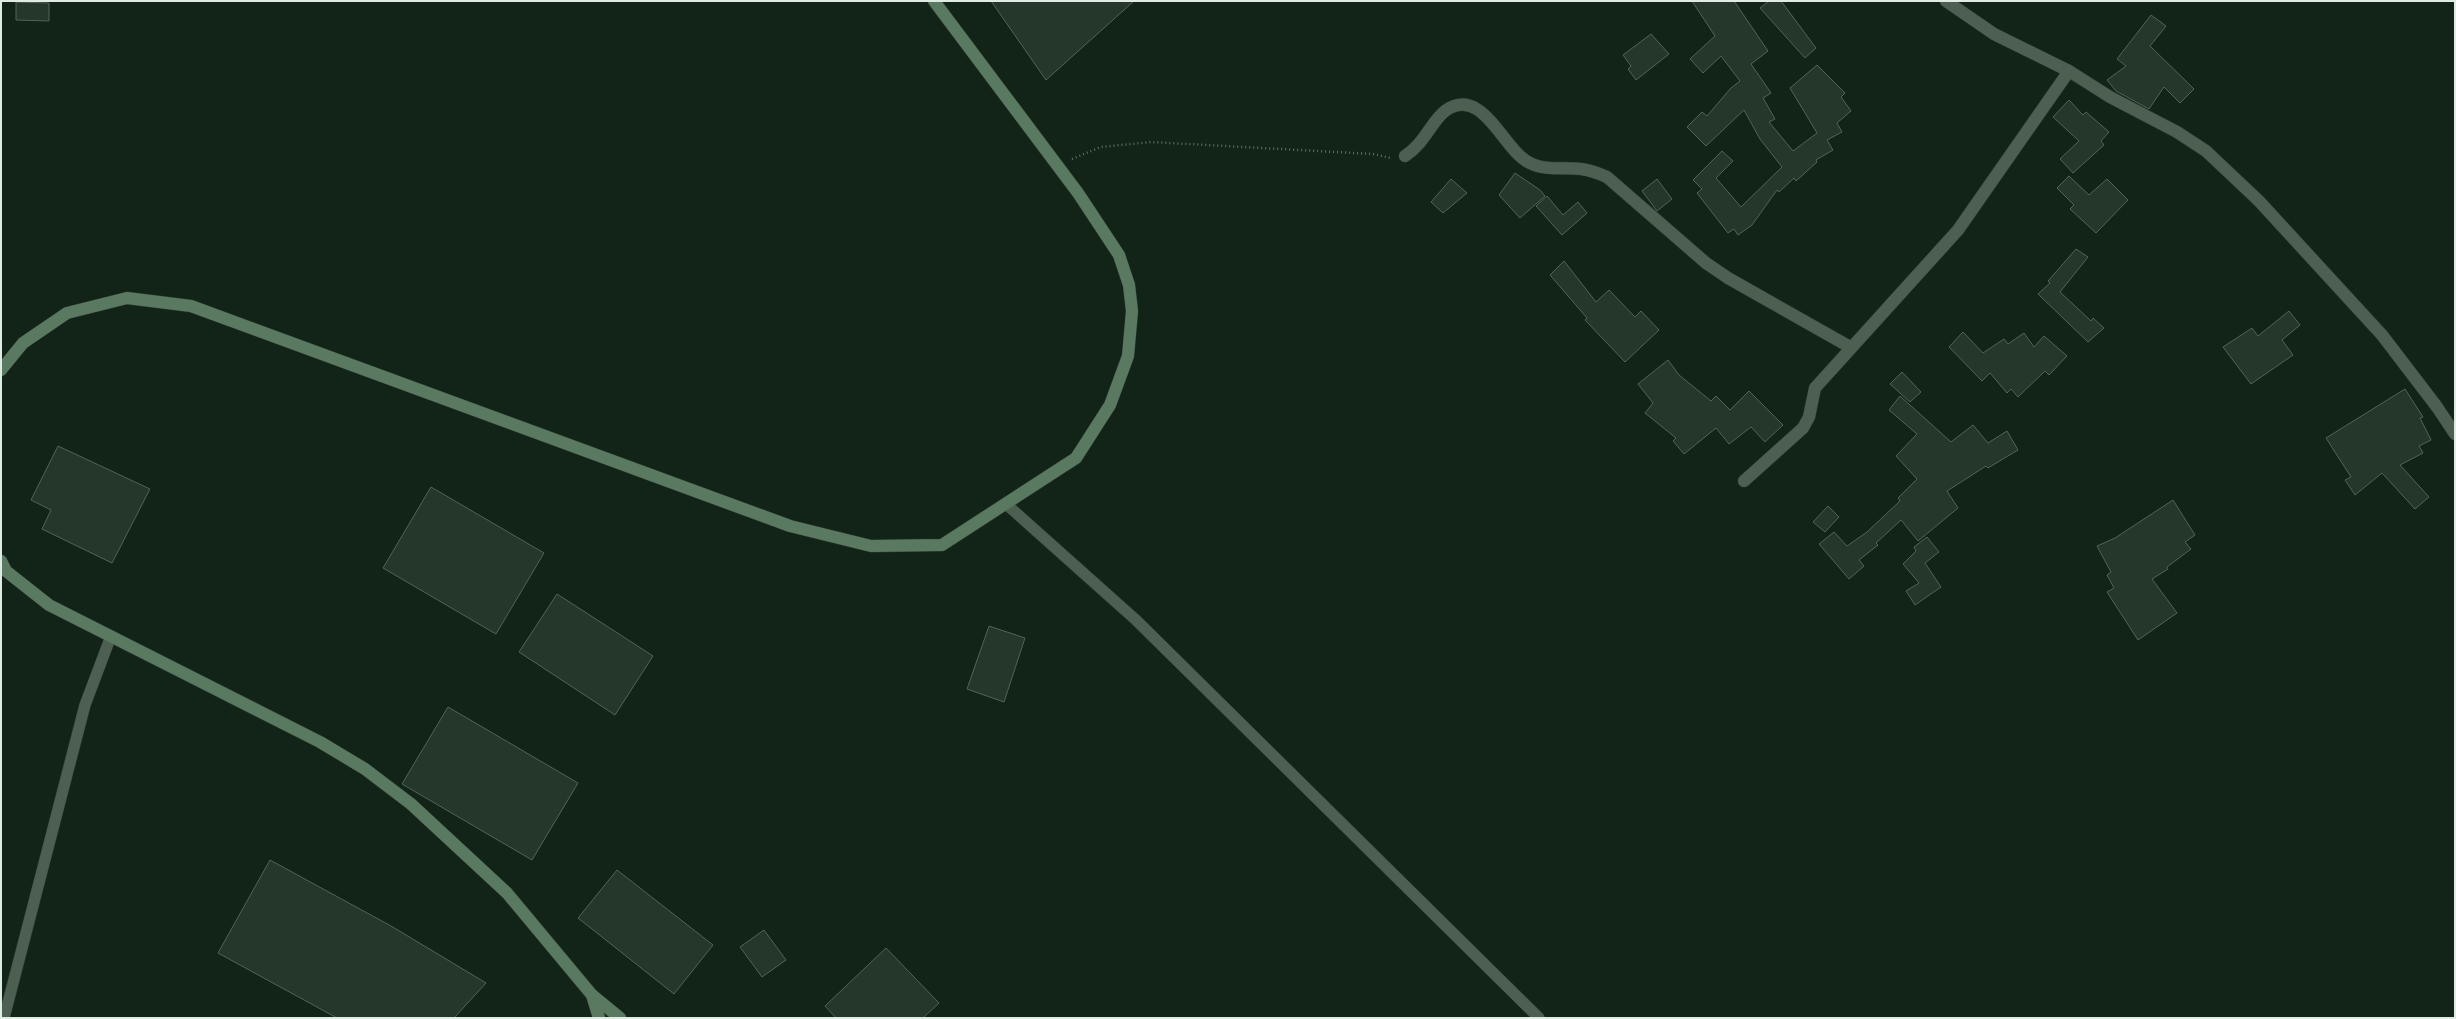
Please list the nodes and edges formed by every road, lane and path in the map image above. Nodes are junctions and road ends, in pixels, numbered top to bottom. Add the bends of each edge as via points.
1 (934, 1) edge
2 (1946, 1) edge
3 (2070, 71) junction
4 (1405, 156) joint
5 (1057, 165) junction
6 (1850, 347) junction
7 (1, 370) edge
8 (2455, 434) edge
9 (1744, 481) dead end
10 (1006, 504) junction
11 (1, 561) edge
12 (111, 636) junction
13 (592, 996) junction
14 (4, 1018) edge
15 (599, 1018) edge
16 (620, 1018) edge
17 (1539, 1018) edge

1 - 5 main road
2 - 3 street via 1994,34
3 - 6 street via 1958,230
3 - 8 street via 2110,97 2177,132 2206,151 2259,201 2382,335
4 - 5 path via 1395,159 1372,154 1151,142 1101,147
4 - 6 street via 1417,149 1444,112 1457,105 1470,106 1482,112 1529,163 1543,167 1581,169 1607,176 1706,263
5 - 10 main road via 1119,255 1129,285 1132,311 1128,356 1110,406 1076,458
6 - 9 street via 1815,388 1809,417 1803,428
7 - 10 main road via 23,343 67,313 127,298 191,306 790,526 871,546 942,545
10 - 17 lane via 1136,620
11 - 12 main road via 6,571 49,605
12 - 13 main road via 320,742 365,769 411,804 507,893
12 - 14 lane via 85,705
13 - 15 main road
13 - 16 main road

